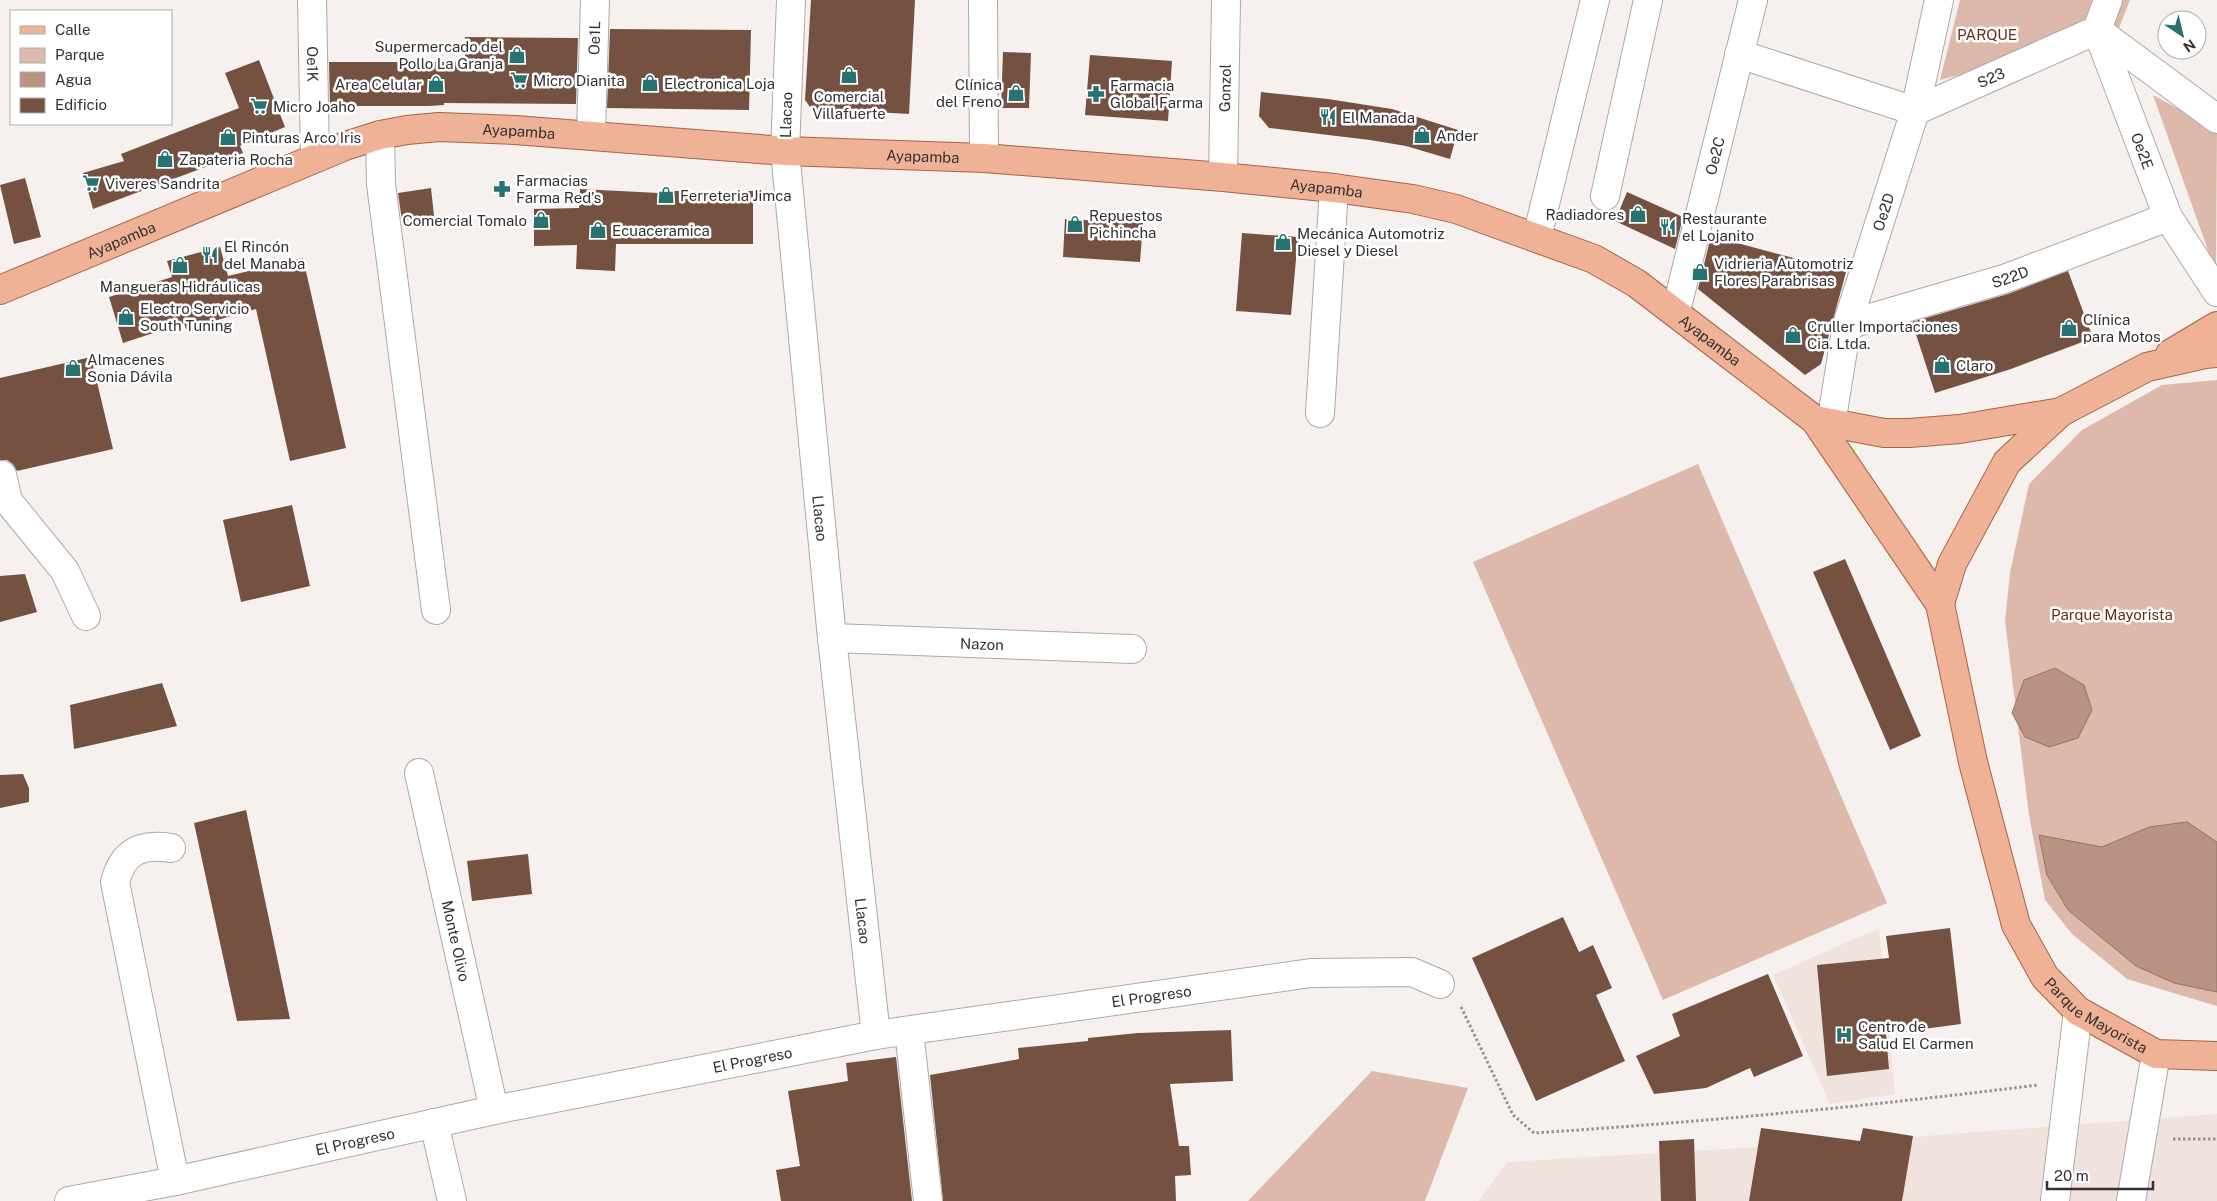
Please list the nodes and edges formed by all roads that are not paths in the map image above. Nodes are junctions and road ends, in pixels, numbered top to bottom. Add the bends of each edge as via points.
1 (312, 0) edge
2 (595, 0) edge
3 (791, 0) edge
4 (983, 0) edge
5 (1226, 0) edge
6 (1595, 0) edge
7 (1648, 0) edge
8 (1753, 0) edge
9 (1939, 0) edge
10 (2108, 0) edge
11 (2097, 30) junction
12 (1739, 54) junction
13 (1915, 111) junction
14 (2217, 119) edge
15 (591, 134) junction
16 (380, 135) junction
17 (785, 151) junction
18 (315, 158) junction
19 (984, 158) junction
20 (1224, 177) junction
21 (1334, 188) junction
22 (1606, 196) dead end
23 (2168, 217) junction
24 (1537, 237) junction
25 (1, 285) edge
26 (2217, 292) edge
27 (1676, 311) junction
28 (1847, 325) junction
29 (2217, 326) edge
30 (2217, 354) edge
31 (2147, 367) junction
32 (2061, 412) junction
33 (1320, 413) dead end
34 (1823, 422) junction
35 (2, 475) dead end
36 (1940, 604) junction
37 (436, 610) dead end
38 (86, 616) dead end
39 (832, 638) junction
40 (1132, 649) dead end
41 (419, 774) dead end
42 (171, 848) dead end
43 (1440, 984) road end
44 (2078, 1011) junction
45 (909, 1031) junction
46 (876, 1035) junction
47 (2156, 1054) junction
48 (2217, 1056) edge
49 (494, 1110) junction
50 (434, 1123) junction
51 (175, 1180) junction
52 (125, 1196) edge
53 (69, 1201) edge
54 (452, 1201) edge
55 (928, 1201) edge
56 (2055, 1201) edge
57 (2131, 1201) edge

1 - 18 street, Oe1K
2 - 15 street, Oe1L
3 - 17 street, Llacao
4 - 19 street
5 - 20 street, Gonzol
6 - 24 street
7 - 22 street
8 - 12 street, Oe2C
9 - 13 street, Oe2D
10 - 11 street
11 - 13 street, S23
11 - 14 street
11 - 23 street, Oe2E
12 - 13 street
12 - 27 street, Oe2C
13 - 28 street, Oe2D
15 - 16 main road, Ayapamba via 440,127
15 - 17 main road, Ayapamba
16 - 18 main road, Ayapamba
16 - 37 street via 381,184
17 - 19 main road, Ayapamba
17 - 39 street, Llacao
18 - 25 main road, Ayapamba
19 - 20 main road, Ayapamba
20 - 21 main road, Ayapamba
21 - 24 main road, Ayapamba via 1456,209
21 - 33 street
23 - 26 street, Oe2E
23 - 28 street, S22D via 2004,280
24 - 27 main road, Ayapamba via 1594,259
27 - 34 main road, Ayapamba
28 - 34 street, Oe2D
29 - 31 main road
30 - 31 main road, Parque Mayorista
31 - 32 main road, Parque Mayorista
32 - 34 main road, Ayapamba via 1960,429 1909,432 1884,433
32 - 36 main road, Parque Mayorista via 2006,462 1952,564
34 - 36 main road, Ayapamba
35 - 38 street via 8,501 65,571
36 - 44 main road, Parque Mayorista via 1973,762 2016,926 2044,977
39 - 40 street, Nazon
39 - 46 street, Llacao
41 - 49 street, Monte Olivo
42 - 51 street via 146,846 134,852 118,869 115,882
43 - 45 street, El Progreso via 1412,972 1311,973
44 - 47 main road, Parque Mayorista
44 - 56 street
45 - 46 street, El Progreso
45 - 55 street
46 - 49 street, El Progreso
47 - 48 main road, Parque Mayorista
47 - 57 street
49 - 50 street, El Progreso
50 - 51 street, El Progreso
50 - 54 street
51 - 52 street, El Progreso
52 - 53 street, El Progreso

